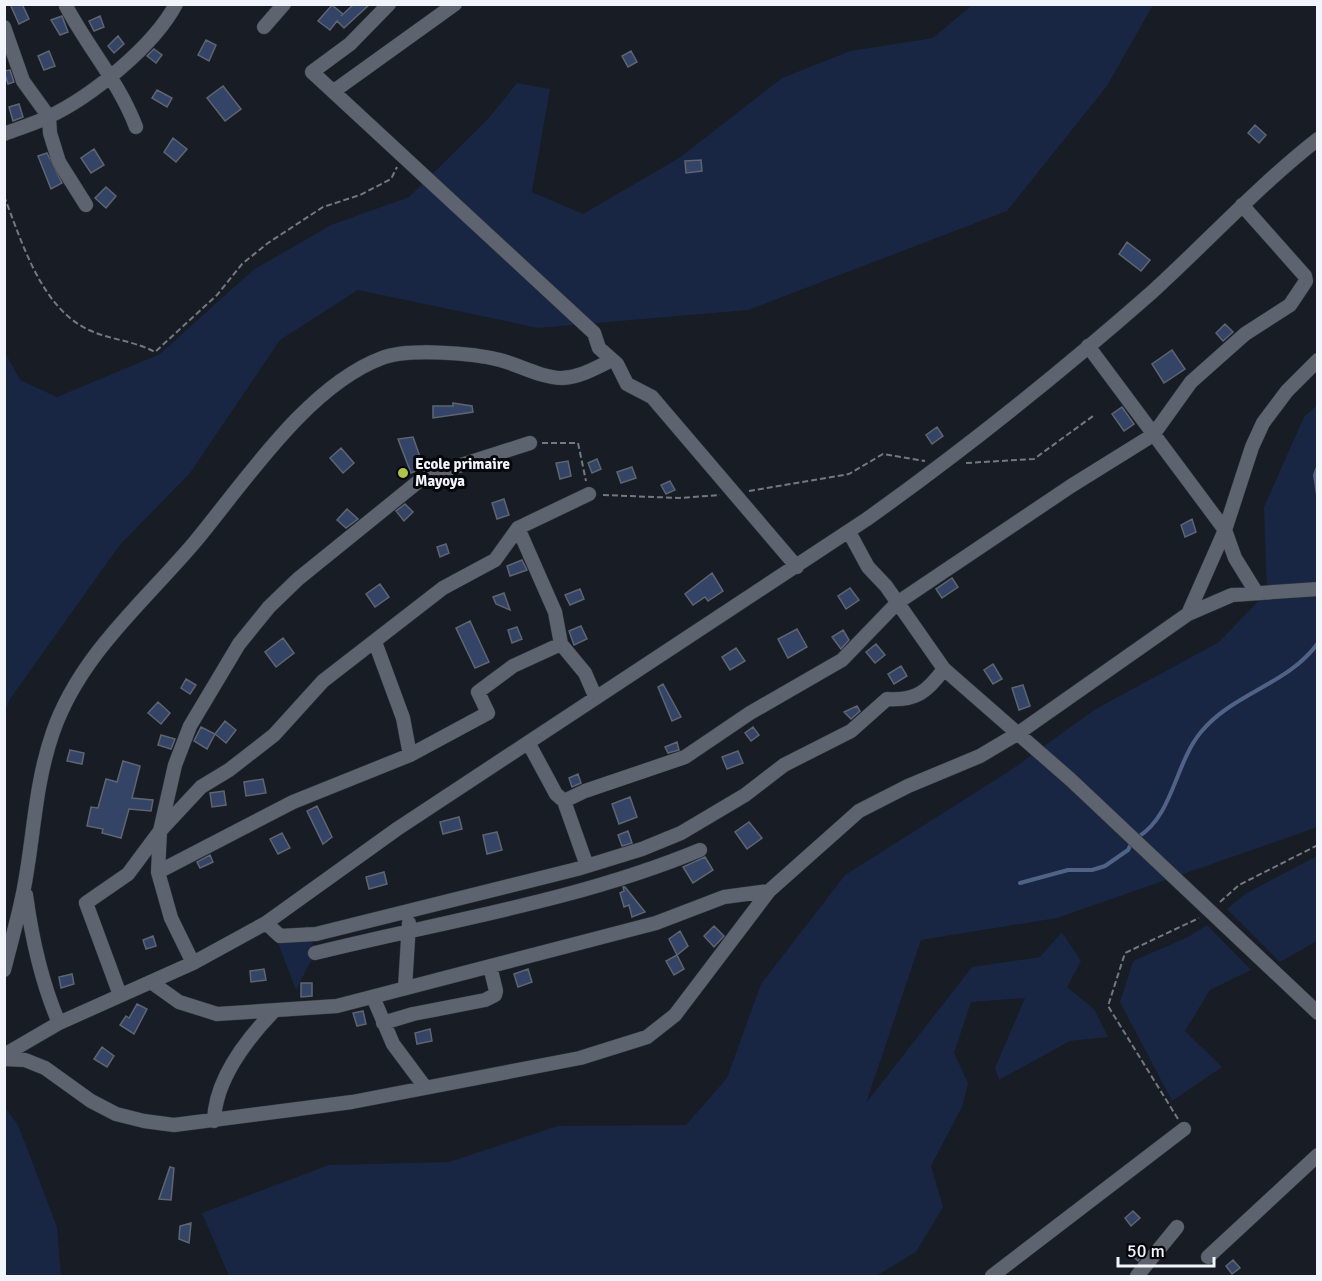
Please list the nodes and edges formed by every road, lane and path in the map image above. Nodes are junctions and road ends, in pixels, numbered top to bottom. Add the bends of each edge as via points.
1 (176, 4) edge
2 (284, 4) edge
3 (389, 4) edge
4 (455, 4) edge
5 (66, 6) dead end
6 (4, 27) edge
7 (264, 27) dead end
8 (111, 76) junction
9 (334, 91) junction
10 (49, 117) junction
11 (136, 127) dead end
12 (4, 134) edge
13 (1317, 139) edge
14 (403, 153) junction
15 (4, 196) edge
16 (86, 205) dead end
17 (1242, 205) junction
18 (1088, 346) junction
19 (612, 360) junction
20 (1317, 360) edge
21 (1093, 416) dead end
22 (1153, 435) junction
23 (530, 443) joint
24 (966, 463) dead end
25 (943, 465) junction
26 (589, 494) junction
27 (736, 494) junction
28 (518, 528) junction
29 (1225, 530) junction
30 (849, 532) junction
31 (797, 567) junction
32 (1317, 589) edge
33 (1256, 592) junction
34 (897, 603) junction
35 (1188, 614) junction
36 (375, 642) junction
37 (561, 644) junction
38 (944, 669) junction
39 (595, 696) junction
40 (1017, 734) junction
41 (529, 744) junction
42 (410, 755) junction
43 (564, 801) junction
44 (160, 831) junction
45 (1317, 845) edge
46 (700, 850) dead end
47 (587, 866) junction
48 (159, 872) junction
49 (25, 887) junction
50 (769, 891) junction
51 (412, 912) junction
52 (1210, 912) junction
53 (266, 922) junction
54 (408, 930) junction
55 (315, 953) dead end
56 (193, 963) junction
57 (490, 966) junction
58 (4, 970) edge
59 (151, 982) junction
60 (405, 988) junction
61 (120, 995) junction
62 (373, 997) junction
63 (273, 1012) junction
64 (1317, 1013) edge
65 (59, 1023) junction
66 (383, 1023) junction
67 (4, 1055) edge
68 (4, 1059) edge
69 (425, 1087) junction
70 (214, 1121) junction
71 (1184, 1129) joint
72 (1317, 1155) edge
73 (1177, 1227) dead end
74 (1208, 1257) dead end
75 (992, 1276) edge
76 (1137, 1276) edge

1 - 8 street via 166,22
2 - 7 street
3 - 9 street via 350,44 312,72
4 - 9 street
5 - 8 street
6 - 10 street via 23,81
8 - 10 street
8 - 11 street
9 - 14 street
10 - 12 street
10 - 16 street via 59,162
13 - 17 street
14 - 15 path via 391,179 323,207 242,264 217,295 155,352 136,342 90,331 62,314 30,262
14 - 19 street via 594,333 599,348
17 - 18 street via 1187,260
17 - 22 street via 1306,281 1290,305 1245,334 1191,382
18 - 22 street
18 - 25 street
19 - 27 street via 627,384 652,398
19 - 49 street via 581,376 558,378 498,360 413,352 384,357 345,376 272,448 83,669 53,731 42,770
20 - 29 street via 1263,423
21 - 24 path via 1034,459
22 - 29 street
22 - 34 street
23 - 26 path via 578,443
23 - 44 street via 424,477 269,607 239,644 190,726 175,765
25 - 27 path via 883,454 849,474
25 - 30 street
26 - 27 path via 679,498
26 - 28 street
27 - 31 street
28 - 36 street via 495,560 443,588
28 - 37 street via 555,612
29 - 33 street via 1235,558
29 - 35 street
30 - 31 street
30 - 34 street via 868,567
31 - 39 street
32 - 33 street
33 - 35 street via 1226,597
34 - 38 street
34 - 43 street via 842,660 750,713 685,757
35 - 40 street
36 - 42 street via 403,718
36 - 44 street via 323,681 273,735 201,787
37 - 39 street via 585,673
37 - 42 street via 502,673 478,692 488,713
38 - 40 street
38 - 47 street via 930,687 906,701 887,699 851,732 784,765 701,822 642,849
39 - 41 street
40 - 50 street via 980,756 859,811
40 - 52 street
41 - 43 street via 556,794
41 - 53 street via 397,829
42 - 48 street via 293,802
43 - 47 street
44 - 48 street
44 - 61 street via 128,873 86,903
45 - 52 path via 1239,885
46 - 54 street via 642,873 567,895
47 - 51 street
48 - 56 street via 171,918
49 - 58 street
49 - 65 street via 34,951
50 - 57 street via 724,897 656,923
50 - 69 street via 675,1015 647,1037 580,1058
51 - 53 street via 316,934 280,936
51 - 54 street
52 - 64 street
52 - 71 path via 1125,954 1108,1006
53 - 56 street
54 - 55 street
54 - 60 street
56 - 59 street
57 - 60 street
57 - 66 street via 495,995
59 - 61 street
59 - 63 street via 179,1002 217,1014
60 - 62 street
61 - 65 street
62 - 63 street via 337,1006
62 - 66 street
63 - 70 street via 234,1064 219,1096
65 - 67 street
66 - 69 street via 401,1058
68 - 70 street via 25,1060 45,1068 116,1114 174,1125
69 - 70 street via 352,1102
71 - 75 street
72 - 74 street
73 - 76 street

